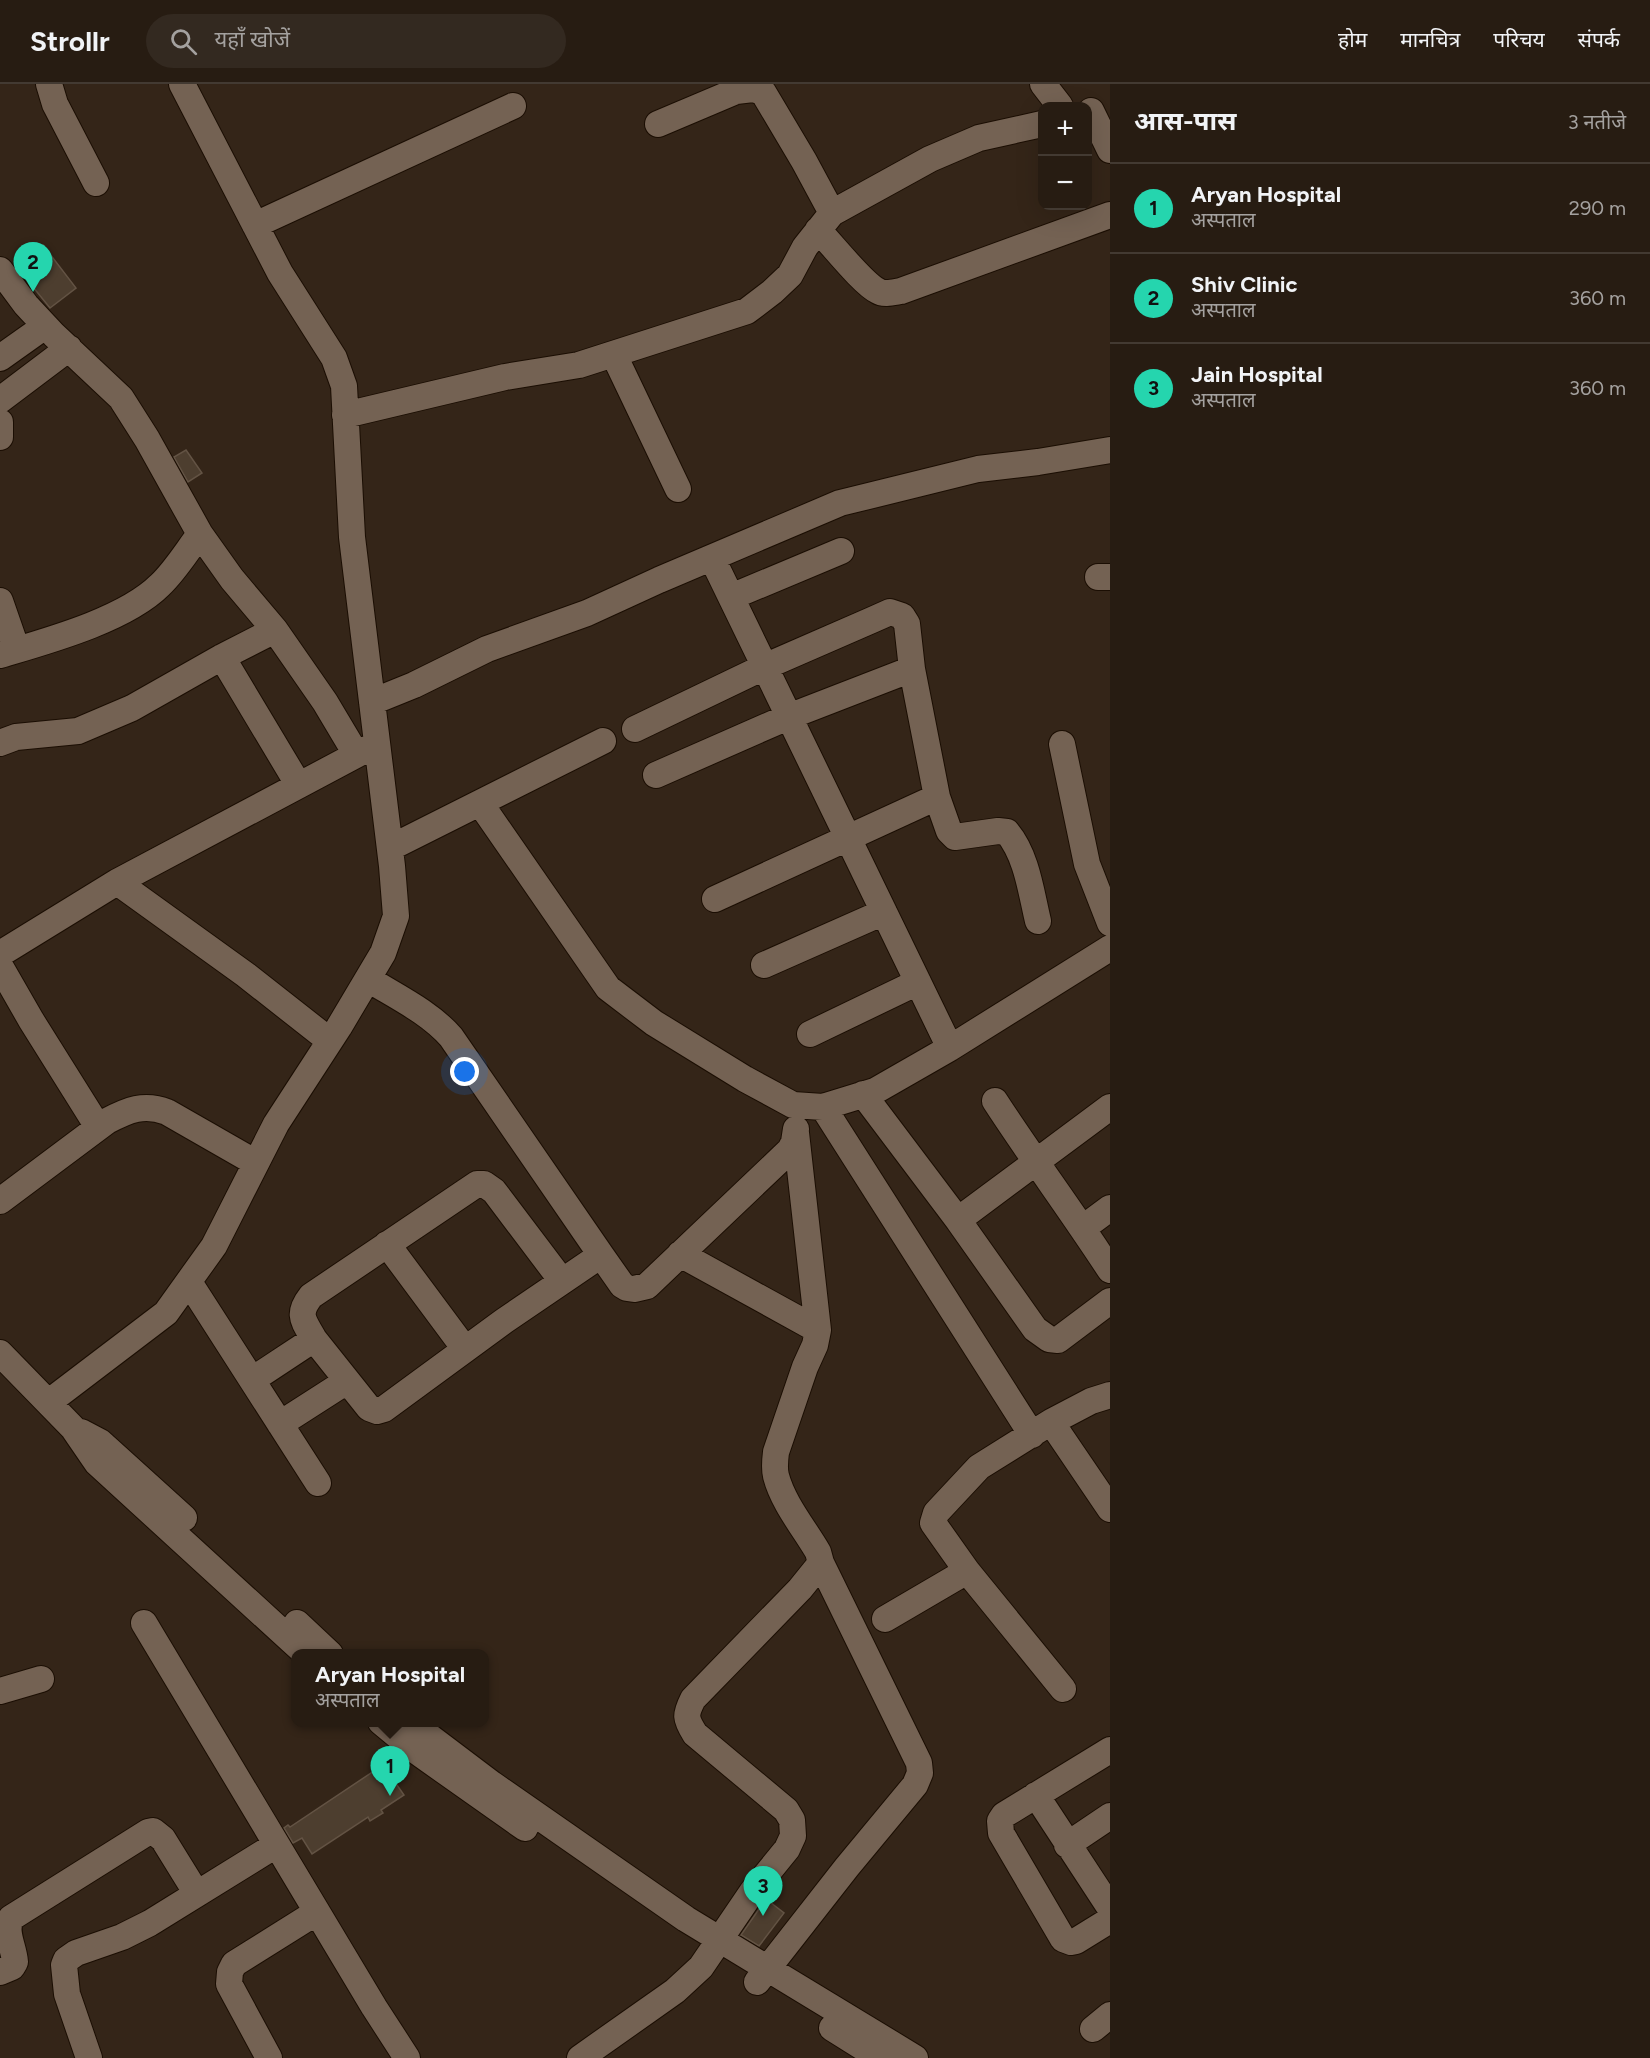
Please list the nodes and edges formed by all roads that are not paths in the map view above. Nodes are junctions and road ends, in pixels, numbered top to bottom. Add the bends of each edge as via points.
1 (49, 84) edge
2 (182, 84) edge
3 (1043, 84) edge
4 (1057, 102) edge
5 (513, 106) dead end
6 (1096, 109) edge
7 (658, 124) dead end
8 (1038, 125) edge
9 (1110, 150) edge
10 (96, 183) dead end
11 (1110, 215) edge
12 (825, 222) junction
13 (255, 225) junction
14 (0, 270) edge
15 (45, 326) junction
16 (69, 348) junction
17 (614, 356) junction
18 (0, 358) edge
19 (0, 400) edge
20 (345, 415) junction
21 (0, 422) edge
22 (0, 437) edge
23 (1110, 450) edge
24 (678, 489) dead end
25 (200, 534) junction
26 (841, 551) dead end
27 (712, 558) junction
28 (731, 597) junction
29 (0, 601) edge
30 (275, 630) junction
31 (9, 652) edge
32 (222, 657) junction
33 (764, 667) junction
34 (912, 669) junction
35 (372, 702) junction
36 (788, 717) junction
37 (635, 729) dead end
38 (603, 741) dead end
39 (0, 743) edge
40 (1062, 744) dead end
41 (367, 749) junction
42 (657, 775) dead end
43 (298, 784) junction
44 (937, 797) junction
45 (480, 803) junction
46 (847, 837) junction
47 (390, 848) junction
48 (117, 882) junction
49 (715, 899) dead end
50 (884, 912) junction
51 (1038, 921) dead end
52 (1110, 922) edge
53 (1110, 948) edge
54 (0, 954) edge
55 (764, 964) dead end
56 (0, 966) edge
57 (368, 979) junction
58 (918, 982) junction
59 (810, 1034) dead end
60 (330, 1041) junction
61 (950, 1048) junction
62 (863, 1094) junction
63 (995, 1101) dead end
64 (793, 1105) junction
65 (823, 1107) junction
66 (1110, 1107) edge
67 (98, 1127) junction
68 (796, 1133) junction
69 (256, 1163) junction
70 (1035, 1163) junction
71 (0, 1201) edge
72 (1110, 1208) edge
73 (958, 1220) junction
74 (1083, 1228) junction
75 (387, 1244) junction
76 (680, 1254) junction
77 (601, 1255) junction
78 (1110, 1270) edge
79 (562, 1281) junction
80 (189, 1282) junction
81 (1110, 1301) edge
82 (818, 1330) junction
83 (314, 1339) junction
84 (465, 1349) junction
85 (0, 1353) edge
86 (252, 1380) junction
87 (347, 1381) junction
88 (1110, 1395) edge
89 (49, 1402) junction
90 (280, 1424) junction
91 (73, 1428) junction
92 (1042, 1428) junction
93 (318, 1483) dead end
94 (1110, 1509) edge
95 (821, 1563) junction
96 (967, 1571) junction
97 (885, 1619) dead end
98 (144, 1623) dead end
99 (302, 1649) edge
100 (326, 1649) edge
101 (41, 1680) dead end
102 (1063, 1689) dead end
103 (0, 1691) edge
104 (387, 1727) edge
105 (417, 1727) edge
106 (1110, 1750) edge
107 (1036, 1795) junction
108 (1110, 1816) edge
109 (276, 1845) junction
110 (1067, 1845) junction
111 (197, 1894) junction
112 (1110, 1908) edge
113 (317, 1912) junction
114 (1110, 1920) edge
115 (716, 1947) junction
116 (0, 1972) edge
117 (762, 1975) junction
118 (89, 2058) edge
119 (269, 2058) edge
120 (407, 2058) edge
121 (580, 2058) edge
122 (880, 2058) edge
123 (915, 2058) edge

1 - 10 street via 55,104
2 - 13 street
3 - 4 street
5 - 13 street
6 - 9 street
7 - 12 street via 736,91 762,92 804,161
8 - 12 street via 979,138 940,155
11 - 12 street via 887,293 878,291 863,278
12 - 17 street via 790,275 747,311
13 - 20 street via 280,273 334,358 344,386
14 - 15 street
15 - 16 street
15 - 18 street
16 - 19 street
16 - 25 street via 121,398
17 - 20 street
17 - 24 street
20 - 35 street via 352,537
21 - 22 street
23 - 27 street via 978,469 840,503
25 - 30 street
25 - 31 street via 172,572 144,598 62,636
26 - 28 street
27 - 28 street
27 - 35 street via 587,613 487,649
28 - 33 street
29 - 31 street
30 - 32 street
30 - 41 street via 325,702
32 - 39 street via 132,708 78,731 16,737
32 - 43 street
33 - 34 street via 891,612 902,616 907,624
33 - 36 street
33 - 37 street
34 - 36 street
34 - 44 street
35 - 41 street
36 - 42 street
36 - 46 street
38 - 45 street
40 - 52 street via 1087,864
41 - 43 street
41 - 47 street
43 - 48 street
44 - 46 street
44 - 51 street via 949,831 955,837 1007,832 1022,860
45 - 47 street
45 - 64 street via 608,988 654,1023
46 - 49 street
46 - 50 street
47 - 57 street via 396,916 383,953
48 - 54 street
48 - 60 street
50 - 55 street
50 - 58 street
53 - 61 street
56 - 67 street
57 - 60 street
57 - 77 street via 427,1015 451,1037
58 - 59 street
58 - 61 street
60 - 69 street via 276,1124
61 - 62 street
62 - 65 street
62 - 73 street
63 - 70 street
64 - 65 street
64 - 68 street
65 - 92 street
66 - 70 street
67 - 69 street via 126,1111 155,1107
67 - 71 street
68 - 76 street via 790,1150
68 - 82 street
69 - 80 street via 214,1246
70 - 73 street
70 - 74 street
72 - 74 street
73 - 81 street via 1035,1329 1049,1339 1058,1340
74 - 78 street
75 - 79 street via 472,1186 484,1184 494,1191
75 - 83 street via 304,1304 302,1318
75 - 84 street
76 - 77 street via 647,1286 634,1289 622,1285
76 - 82 street
77 - 79 street
79 - 84 street
80 - 86 street
80 - 89 street via 166,1313
82 - 95 street via 776,1452 775,1466 783,1493
83 - 86 street
83 - 87 street
84 - 87 street via 377,1411 369,1408
85 - 89 street
86 - 90 street
87 - 90 street
88 - 92 street
89 - 91 street
90 - 93 street
91 - 99 street via 97,1463
91 - 100 street via 115,1454
92 - 94 street
92 - 96 street via 980,1467 933,1517 933,1523
95 - 115 street via 693,1699 687,1712 695,1734 786,1810 794,1836
95 - 117 street via 919,1763 920,1773 915,1785
96 - 97 street
96 - 102 street
98 - 109 street
101 - 103 street
104 - 115 street via 483,1800
105 - 115 street
106 - 107 street
107 - 110 street
107 - 114 street via 1004,1815 999,1826 1063,1939 1080,1940
108 - 110 street
109 - 111 street
109 - 113 street
110 - 112 street
111 - 116 street via 163,1839 153,1831 147,1832 11,1918 8,1924 15,1962
111 - 118 street via 122,1937 66,1960 67,1994
113 - 119 street via 234,1964 230,1972 229,1984
113 - 120 street
115 - 117 street
115 - 121 street via 675,1991
117 - 122 street
117 - 123 street

